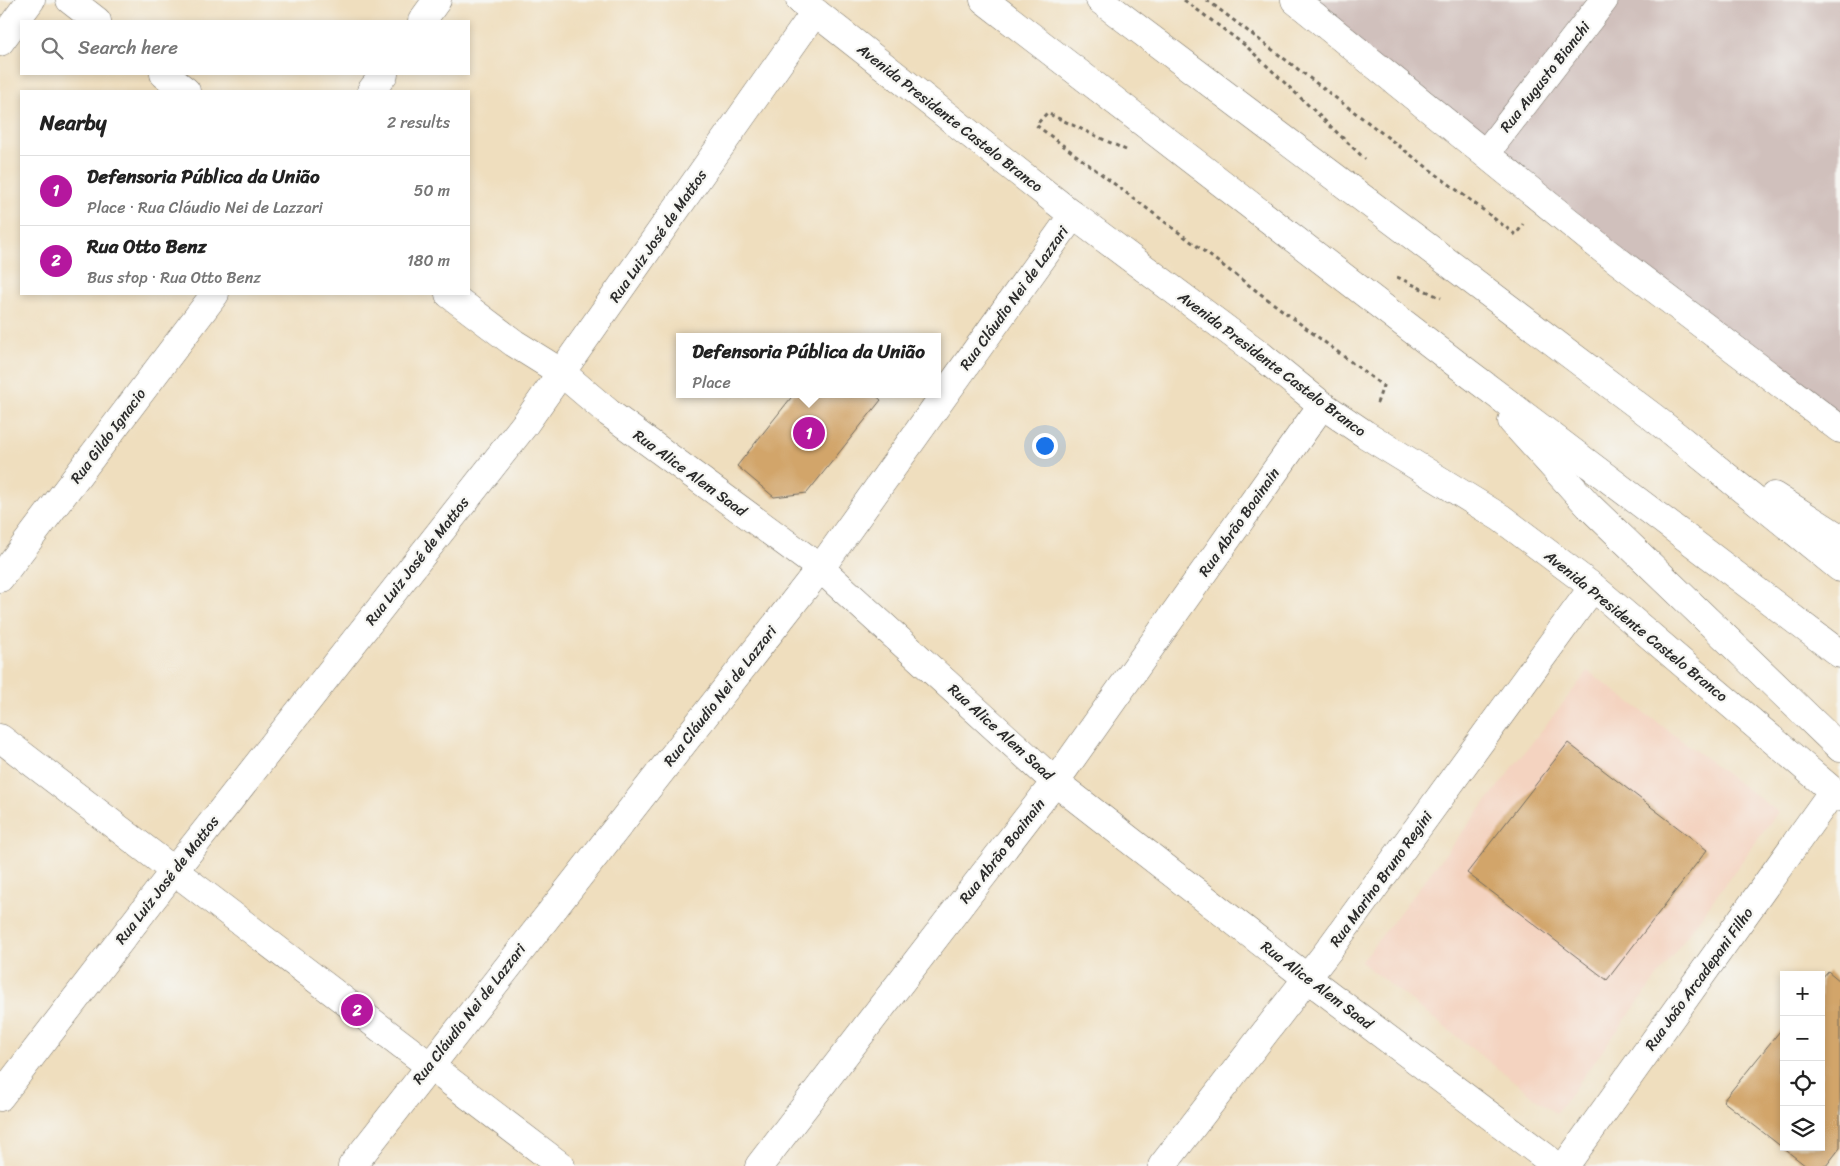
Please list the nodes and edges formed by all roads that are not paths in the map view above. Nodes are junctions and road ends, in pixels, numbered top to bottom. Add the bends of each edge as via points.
1 (31, 0) edge
2 (70, 0) edge
3 (437, 0) edge
4 (978, 0) edge
5 (984, 0) edge
6 (1100, 0) edge
7 (1295, 0) edge
8 (1604, 0) edge
9 (808, 6) edge
10 (96, 20) edge
11 (423, 20) edge
12 (1015, 24) junction
13 (0, 42) edge
14 (165, 75) edge
15 (383, 75) edge
16 (185, 90) edge
17 (372, 90) edge
18 (1486, 154) junction
19 (1073, 215) junction
20 (215, 295) edge
21 (450, 295) edge
22 (1467, 372) junction
23 (562, 373) junction
24 (1322, 405) junction
25 (1653, 417) junction
26 (1840, 429) edge
27 (1840, 538) edge
28 (820, 568) junction
29 (1840, 568) edge
30 (0, 578) edge
31 (1593, 586) junction
32 (1840, 654) edge
33 (0, 738) edge
34 (1840, 748) edge
35 (1055, 782) junction
36 (1837, 794) edge
37 (174, 871) junction
38 (1307, 978) junction
39 (429, 1065) junction
40 (0, 1097) edge
41 (352, 1166) edge
42 (561, 1166) edge
43 (759, 1166) edge
44 (1162, 1166) edge
45 (1557, 1166) edge
46 (1565, 1166) edge

1 - 13 street
2 - 10 street
3 - 11 street
4 - 12 street
5 - 12 street
6 - 25 street
7 - 18 street
8 - 18 street, Rua Augusto Bianchi
9 - 19 street, Avenida Presidente Castelo Branco
9 - 23 street, Rua Luiz José de Mattos
12 - 22 street
14 - 16 street
15 - 17 street
18 - 26 street via 1605,251
19 - 24 street, Avenida Presidente Castelo Branco via 1258,353
19 - 28 street, Rua Cláudio Nei de Lazzari
20 - 30 street, Rua Gildo Ignacio
21 - 23 street, Rua Alice Alem Saad via 514,343
22 - 32 street
22 - 34 street via 1589,506
23 - 28 street, Rua Alice Alem Saad via 609,413
23 - 37 street, Rua Luiz José de Mattos
24 - 31 street, Avenida Presidente Castelo Branco via 1500,518
24 - 35 street, Rua Abrão Boainain
25 - 27 street
25 - 29 street
28 - 35 street, Rua Alice Alem Saad
28 - 39 street, Rua Cláudio Nei de Lazzari
31 - 36 street, Avenida Presidente Castelo Branco
31 - 38 street, Rua Marino Bruno Regini
33 - 37 street
35 - 38 street, Rua Alice Alem Saad
35 - 43 street, Rua Abrão Boainain
36 - 46 street, Rua João Arcadepani Filho
37 - 39 street
37 - 40 street, Rua Luiz José de Mattos
38 - 44 street, Rua Marino Bruno Regini
38 - 45 street, Rua Alice Alem Saad
39 - 41 street, Rua Cláudio Nei de Lazzari
39 - 42 street

